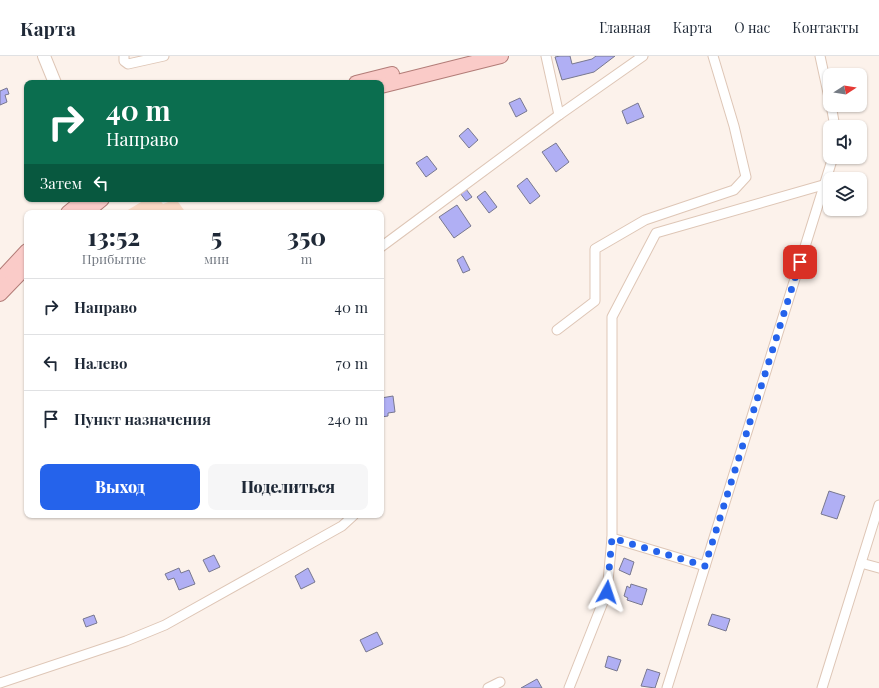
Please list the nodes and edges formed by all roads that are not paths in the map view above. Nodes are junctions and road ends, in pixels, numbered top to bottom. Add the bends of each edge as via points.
1 (44, 56) edge
2 (124, 56) edge
3 (164, 56) edge
4 (466, 56) edge
5 (501, 56) edge
6 (546, 56) edge
7 (643, 56) edge
8 (713, 56) edge
9 (820, 56) edge
10 (823, 70) edge
11 (55, 80) edge
12 (368, 80) edge
13 (384, 85) edge
14 (559, 115) junction
15 (823, 186) joint
16 (81, 202) edge
17 (98, 202) edge
18 (71, 210) edge
19 (89, 210) edge
20 (384, 245) edge
21 (24, 254) edge
22 (24, 269) edge
23 (0, 280) edge
24 (0, 294) edge
25 (557, 330) dead end
26 (879, 505) edge
27 (351, 518) edge
28 (612, 538) junction
29 (861, 563) junction
30 (705, 566) junction
31 (879, 568) edge
32 (500, 682) dead end
33 (0, 683) edge
34 (488, 688) edge
35 (569, 688) edge
36 (667, 688) edge
37 (822, 688) edge

1 - 11 street
2 - 3 street via 124,61 128,64
4 - 12 main road
5 - 13 main road
6 - 14 street
7 - 14 street
8 - 25 street via 746,177 734,190 645,220 596,249 595,301
9 - 10 street
14 - 20 street
15 - 28 street via 656,233 612,317
15 - 30 street
16 - 18 main road
17 - 19 main road
21 - 23 main road
22 - 24 main road
26 - 29 street
27 - 33 street via 342,526 165,625 126,641
28 - 30 street
28 - 35 street via 607,592
29 - 31 street
29 - 37 street
30 - 36 street
32 - 34 street

